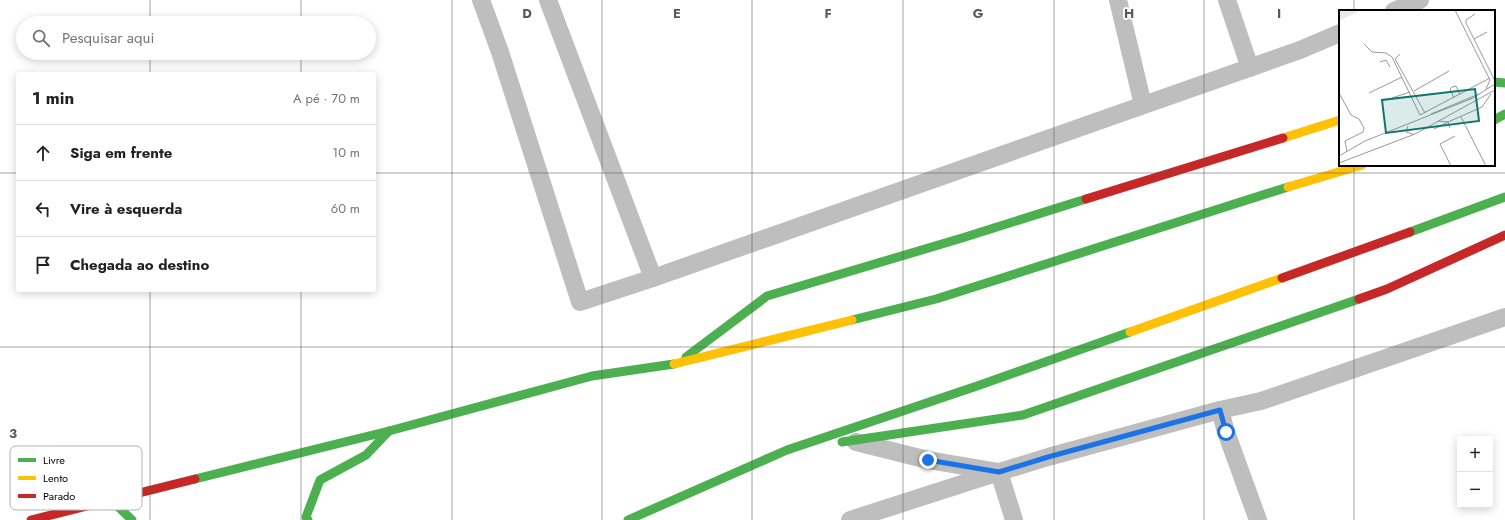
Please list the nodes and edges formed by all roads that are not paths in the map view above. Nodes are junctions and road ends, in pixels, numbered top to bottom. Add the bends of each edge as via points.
1 (481, 0) edge
2 (548, 0) edge
3 (1118, 0) edge
4 (1227, 0) edge
5 (1420, 0) edge
6 (1396, 10) edge
7 (1339, 33) edge
8 (1250, 68) junction
9 (1495, 82) edge
10 (1505, 83) edge
11 (1143, 105) junction
12 (1505, 114) edge
13 (1495, 119) edge
14 (1339, 120) edge
15 (1358, 166) edge
16 (1505, 197) edge
17 (1505, 235) edge
18 (654, 278) junction
19 (1505, 317) edge
20 (678, 363) junction
21 (1220, 410) junction
22 (389, 431) junction
23 (851, 440) junction
24 (787, 450) junction
25 (999, 472) junction
26 (142, 492) edge
27 (70, 510) edge
28 (121, 510) edge
29 (31, 520) edge
30 (132, 520) edge
31 (308, 520) edge
32 (628, 520) edge
33 (850, 520) edge
34 (1014, 520) edge
35 (1258, 520) edge

1 - 18 lane via 580,302
2 - 18 lane
3 - 11 lane
4 - 8 lane
5 - 6 lane
7 - 8 lane
8 - 11 lane
9 - 10 main road
11 - 18 lane
12 - 13 main road
14 - 20 main road via 767,296
15 - 20 main road via 936,299
16 - 24 main road via 1348,256
17 - 23 main road via 1387,289 1023,415
19 - 21 lane via 1260,401
20 - 22 main road via 592,376
21 - 25 lane
21 - 35 lane
22 - 26 main road
22 - 31 main road via 366,454 320,480 306,517
23 - 24 main road
23 - 25 lane via 928,460
24 - 32 main road
25 - 33 lane
25 - 34 lane
27 - 29 main road
28 - 30 main road

